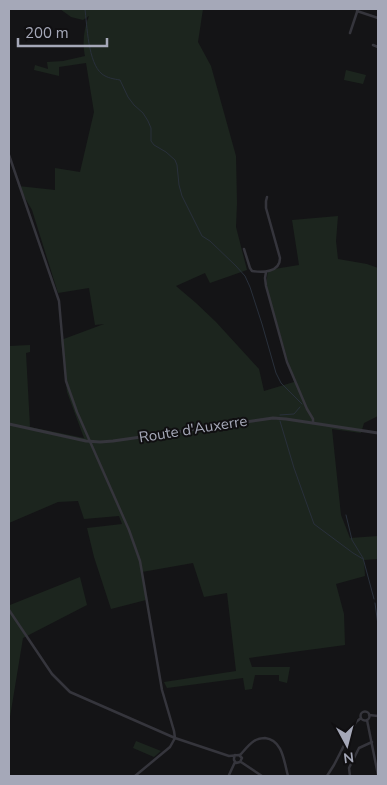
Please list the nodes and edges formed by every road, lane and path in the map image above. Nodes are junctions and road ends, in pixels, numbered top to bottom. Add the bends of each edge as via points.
1 (358, 10) edge
2 (378, 18) edge
3 (350, 33) dead end
4 (373, 45) dead end
5 (378, 47) edge
6 (9, 155) edge
7 (267, 197) dead end
8 (244, 249) dead end
9 (266, 272) junction
10 (313, 423) junction
11 (9, 424) edge
12 (378, 433) edge
13 (91, 441) junction
14 (9, 610) edge
15 (369, 715) junction
16 (378, 716) edge
17 (361, 718) junction
18 (367, 720) junction
19 (175, 738) junction
20 (372, 742) junction
21 (235, 755) junction
22 (240, 755) junction
23 (229, 756) junction
24 (234, 761) junction
25 (241, 762) junction
26 (229, 775) edge
27 (378, 775) edge
28 (135, 776) edge
29 (262, 776) edge
30 (288, 776) edge
31 (327, 776) edge
32 (350, 776) edge

1 - 2 street
1 - 3 street
4 - 5 street
6 - 13 street via 59,301 66,381
7 - 9 street via 266,208 280,264
8 - 9 street via 252,271
9 - 10 street via 266,286 287,362
10 - 12 street, Route d'Auxerre
10 - 13 street, Route d'Auxerre via 268,418 113,441
11 - 13 street, Route d'Auxerre
13 - 19 street via 143,571 162,690
14 - 19 street via 52,674 70,692
15 - 16 street
15 - 17 street via 363,712
15 - 18 street
17 - 18 street
17 - 31 street
18 - 20 street
19 - 23 street
19 - 28 street via 170,747
20 - 27 street
20 - 32 street via 359,748 349,768
21 - 22 street
21 - 23 street
21 - 24 street
22 - 25 street
22 - 30 street via 255,740 270,739 279,746
23 - 24 street
24 - 25 street
24 - 26 street
25 - 29 street

